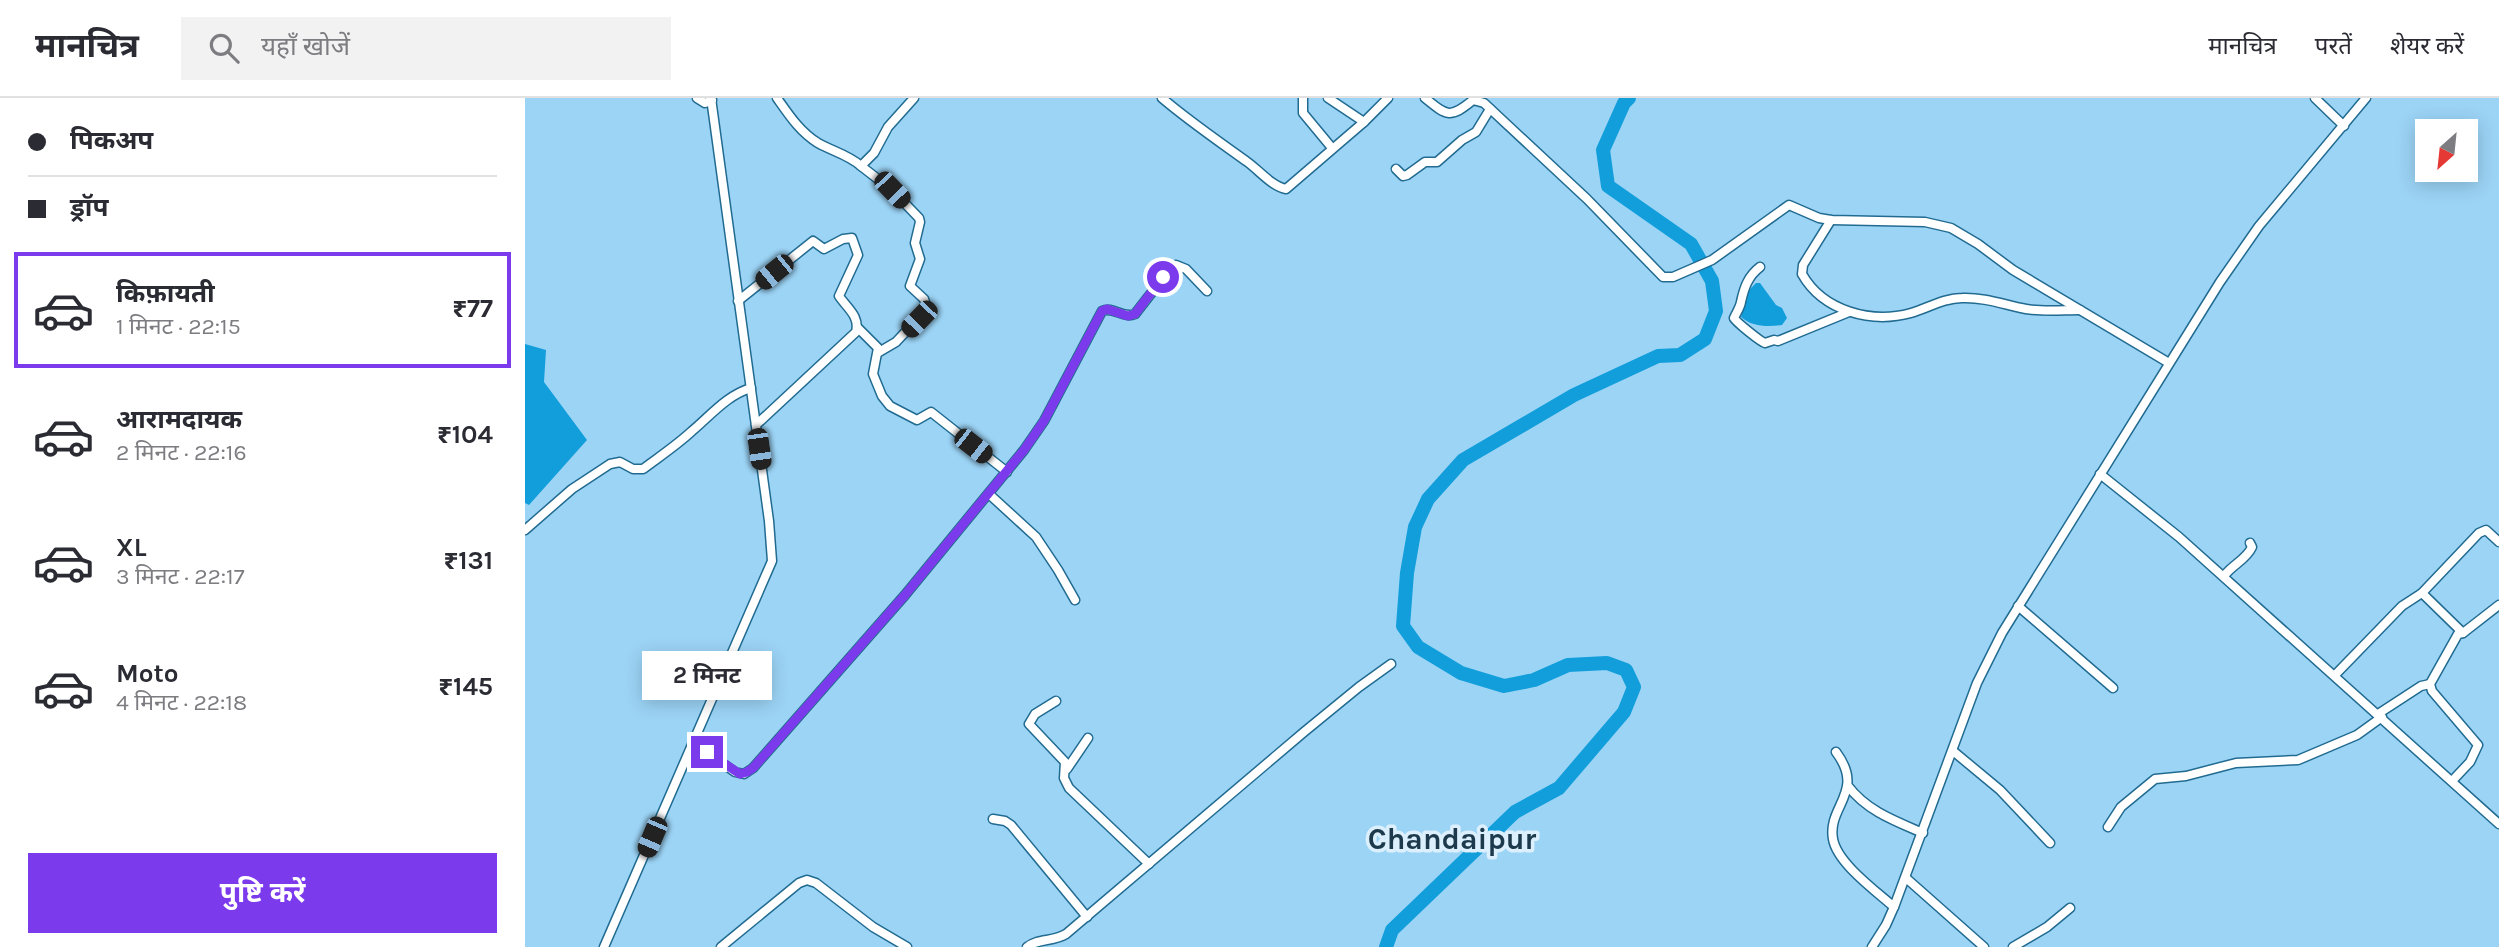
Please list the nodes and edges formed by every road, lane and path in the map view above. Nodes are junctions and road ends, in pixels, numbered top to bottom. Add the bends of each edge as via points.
1 (777, 98) edge
2 (914, 98) edge
3 (1162, 98) edge
4 (1303, 98) edge
5 (1328, 98) edge
6 (1388, 98) edge
7 (1425, 98) edge
8 (2315, 98) edge
9 (2366, 98) edge
10 (707, 100) edge
11 (1490, 108) junction
12 (1364, 122) junction
13 (2344, 125) junction
14 (1332, 148) junction
15 (861, 166) junction
16 (1396, 169) dead end
17 (1831, 220) junction
18 (1760, 267) dead end
19 (1207, 291) dead end
20 (738, 301) junction
21 (2080, 310) junction
22 (1849, 312) junction
23 (857, 328) junction
24 (879, 352) junction
25 (2169, 363) junction
26 (746, 389) junction
27 (756, 425) junction
28 (1007, 472) junction
29 (2099, 474) junction
30 (989, 494) junction
31 (525, 530) edge
32 (2499, 542) edge
33 (2250, 543) dead end
34 (2224, 576) junction
35 (2422, 593) junction
36 (1075, 600) dead end
37 (2499, 605) edge
38 (2018, 606) junction
39 (2463, 633) junction
40 (1391, 664) dead end
41 (2335, 675) junction
42 (2430, 684) junction
43 (2113, 688) dead end
44 (1056, 701) dead end
45 (2380, 716) junction
46 (1088, 738) dead end
47 (694, 743) junction
48 (1952, 751) junction
49 (1836, 752) dead end
50 (1065, 771) junction
51 (2452, 781) junction
52 (1848, 786) junction
53 (993, 819) dead end
54 (2499, 824) edge
55 (2108, 827) dead end
56 (1923, 833) junction
57 (2050, 843) dead end
58 (1149, 864) junction
59 (1906, 878) junction
60 (1894, 906) junction
61 (2070, 908) dead end
62 (1087, 917) junction
63 (604, 947) edge
64 (721, 947) edge
65 (907, 947) edge
66 (1027, 947) edge
67 (1872, 947) edge
68 (1984, 947) edge
69 (2013, 947) edge

1 - 15 street via 803,132
2 - 15 street
3 - 14 street via 1192,125 1283,188 1291,186
4 - 14 street via 1303,113
5 - 12 street
6 - 12 street
7 - 11 street via 1454,113 1475,100
8 - 13 street
9 - 13 street
10 - 20 street
11 - 16 street via 1476,132 1437,162 1425,162 1403,176
11 - 17 street via 1663,277 1712,260 1789,205
12 - 14 street
13 - 25 street via 2259,226
15 - 24 street via 892,190 920,222 915,240 920,259 910,286 924,299 926,309 896,342
17 - 21 street via 1925,222 1951,228
17 - 22 street via 1802,274 1829,302
18 - 22 street via 1741,293 1734,318 1758,341 1778,341
19 - 28 street via 1176,265 1135,314 1102,311 1044,421
20 - 23 street via 813,241 824,249 849,237 858,255 839,296 855,316
20 - 26 street
21 - 22 street via 2031,310 1963,298 1902,315
21 - 25 street
23 - 24 street
23 - 27 street
24 - 28 street via 873,374 887,403 917,420 931,412
25 - 29 street
26 - 27 street
26 - 31 street via 643,469 613,463 572,489
27 - 47 street via 772,561
28 - 30 street
29 - 34 street
29 - 38 street
30 - 36 street via 1036,537
30 - 47 street via 753,768 744,774 735,772
32 - 35 street via 2486,530 2479,533
33 - 34 street via 2250,552
34 - 41 street
35 - 39 street
35 - 41 street via 2402,606
37 - 39 street
38 - 43 street
38 - 48 street via 1981,674
39 - 42 street via 2450,645
40 - 58 street
41 - 45 street
42 - 45 street via 2417,688
42 - 51 street via 2478,745
44 - 50 street via 1029,723 1066,762
45 - 51 street
45 - 55 street via 2357,735 2300,760 2236,763 2155,779 2127,802
46 - 50 street
47 - 63 street
48 - 56 street
48 - 57 street via 2000,790
49 - 52 street via 1846,768
50 - 58 street via 1069,788
51 - 54 street
52 - 56 street via 1871,808
52 - 60 street via 1833,839 1844,860
53 - 62 street via 1011,825
56 - 59 street
58 - 62 street
59 - 60 street
59 - 68 street
60 - 67 street
61 - 69 street
62 - 66 street via 1058,939
64 - 65 street via 807,880

